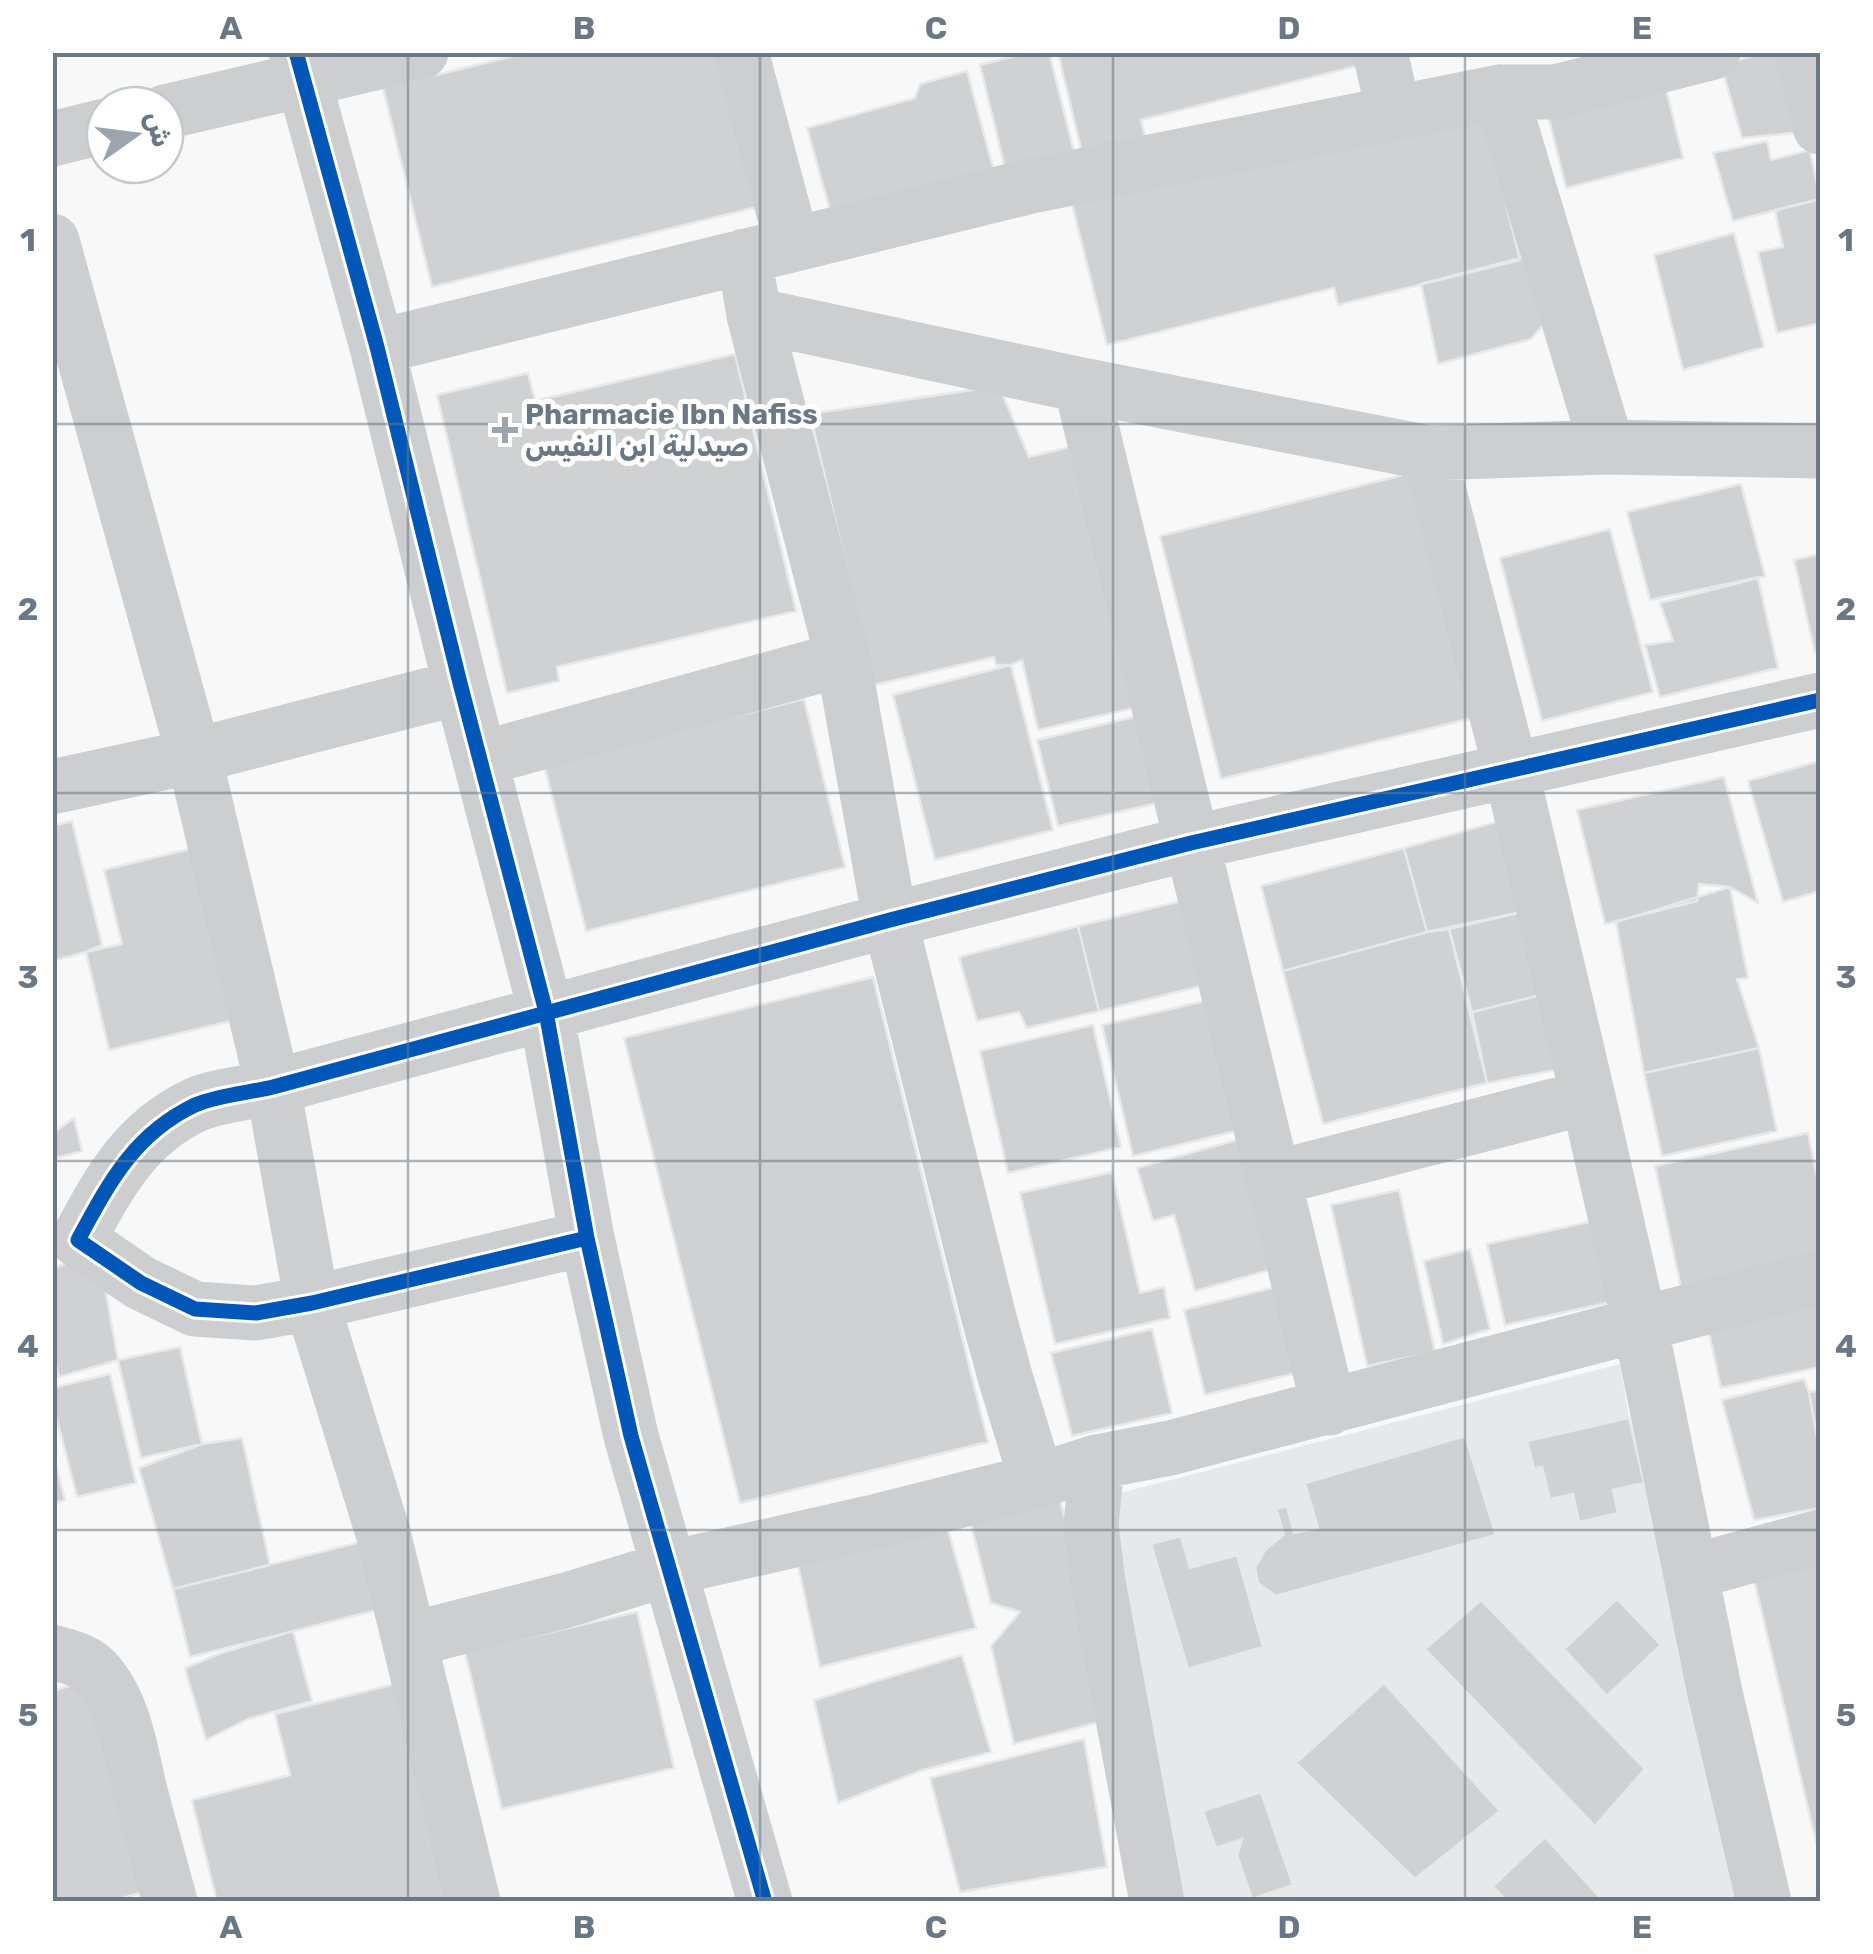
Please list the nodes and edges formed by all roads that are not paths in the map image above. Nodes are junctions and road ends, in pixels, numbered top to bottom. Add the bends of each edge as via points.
1 (421, 52) edge
2 (741, 52) edge
3 (1380, 52) edge
4 (1713, 52) edge
5 (1801, 52) edge
6 (300, 65) edge
7 (1552, 72) edge
8 (1500, 92) junction
9 (185, 105) edge
10 (1394, 113) junction
11 (1820, 128) edge
12 (85, 131) edge
13 (52, 139) edge
14 (52, 242) edge
15 (768, 250) junction
16 (754, 315) junction
17 (377, 347) junction
18 (1081, 385) junction
19 (1607, 447) junction
20 (1820, 451) edge
21 (1429, 453) junction
22 (843, 659) junction
23 (461, 688) junction
24 (1820, 700) edge
25 (194, 756) junction
26 (480, 759) junction
27 (1511, 770) junction
28 (52, 787) edge
29 (1192, 843) junction
30 (890, 920) junction
31 (546, 1012) junction
32 (272, 1088) junction
33 (1588, 1097) junction
34 (1272, 1178) junction
35 (586, 1238) junction
36 (65, 1242) edge
37 (1820, 1277) edge
38 (312, 1303) junction
39 (1640, 1324) junction
40 (1329, 1408) junction
41 (1097, 1462) junction
42 (1037, 1481) junction
43 (1820, 1537) edge
44 (671, 1568) junction
45 (1691, 1572) junction
46 (408, 1640) junction
47 (52, 1652) edge
48 (1146, 1899) edge
49 (170, 1902) edge
50 (473, 1902) edge
51 (765, 1902) edge
52 (1764, 1902) edge

1 - 6 street
2 - 15 street
3 - 10 street
4 - 7 street
5 - 11 street
6 - 9 street
6 - 17 street
7 - 8 street
8 - 10 street
8 - 19 street
10 - 15 street via 1031,186
12 - 13 street
14 - 25 street
15 - 16 street
15 - 17 street
16 - 18 street
16 - 22 street
17 - 23 street
18 - 21 street
18 - 29 street
19 - 20 street
19 - 21 street
21 - 27 street
22 - 26 street
22 - 30 street
23 - 25 street
23 - 26 street
24 - 27 street
25 - 28 street
25 - 32 street
26 - 31 street
27 - 29 street
27 - 33 street
29 - 30 street
29 - 34 street
30 - 31 street
30 - 42 street via 988,1314
31 - 32 street
31 - 35 street
32 - 36 street via 198,1104 154,1130
32 - 38 street
33 - 34 street
33 - 39 street
34 - 40 street
35 - 38 street
35 - 44 street via 631,1436
36 - 38 street via 194,1310 256,1313
37 - 39 street
38 - 46 street via 383,1533
39 - 40 street
39 - 45 street
40 - 41 street
41 - 42 street
41 - 48 street via 1091,1526
42 - 44 street
43 - 45 street
44 - 46 street
44 - 51 street
45 - 52 street
46 - 50 street
47 - 49 street via 98,1674 113,1698 130,1738

